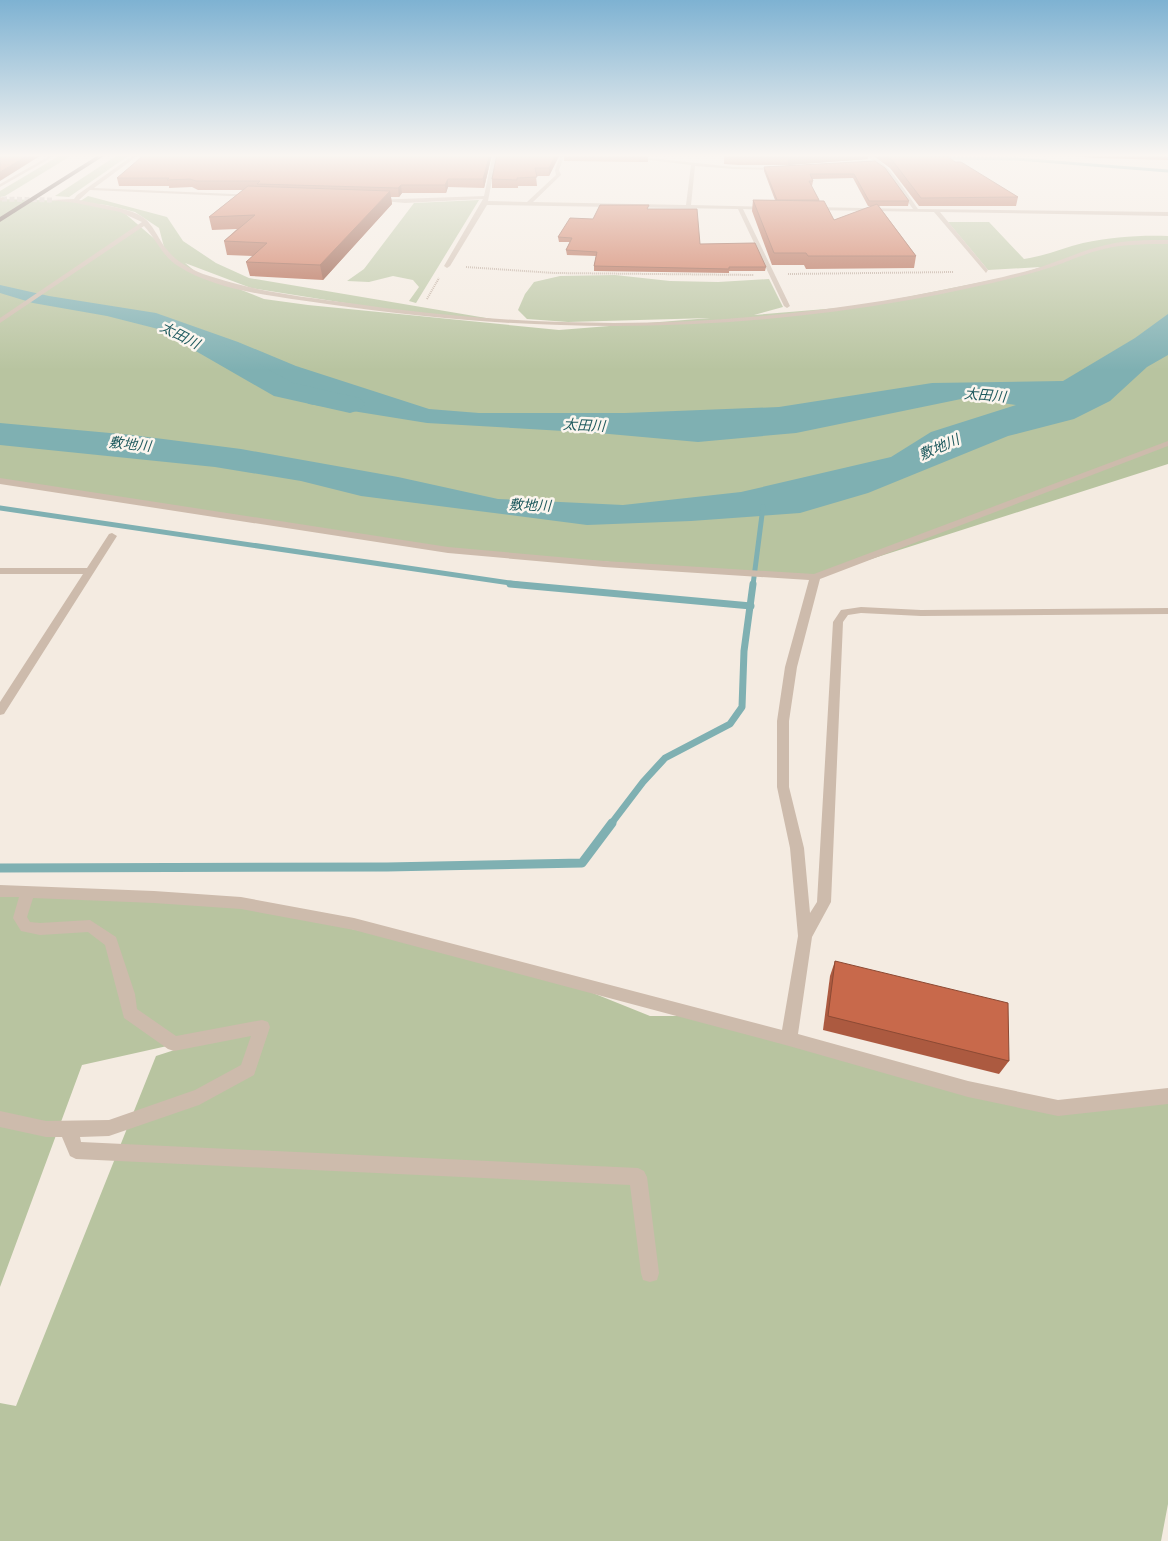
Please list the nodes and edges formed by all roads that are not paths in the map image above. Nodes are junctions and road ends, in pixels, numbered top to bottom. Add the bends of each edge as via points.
1 (141, 226) edge
2 (147, 226) edge
3 (471, 226) edge
4 (749, 226) edge
5 (948, 226) edge
6 (1168, 242) edge
7 (447, 266) road end
8 (986, 272) road end
9 (788, 306) dead end
10 (0, 321) edge
11 (1168, 443) edge
12 (0, 481) edge
13 (112, 536) dead end
14 (0, 571) edge
15 (91, 571) junction
16 (815, 577) junction
17 (1168, 611) edge
18 (0, 711) edge
19 (0, 891) edge
20 (28, 891) junction
21 (805, 936) junction
22 (789, 1039) junction
23 (1168, 1096) edge
24 (0, 1119) edge
25 (68, 1129) junction
26 (650, 1273) dead end

1 - 10 street
2 - 6 street via 168,256 182,267 239,285 406,314 503,324 593,327 706,323 862,306 1037,270 1107,246
3 - 7 street
4 - 9 street
5 - 8 street
11 - 16 street
12 - 16 street via 448,550 604,564
13 - 15 street
14 - 15 street
15 - 18 street
16 - 21 street via 790,667 783,721 782,787 797,848
17 - 21 street via 845,612 838,622 824,902
19 - 20 street
20 - 22 street via 241,903 354,924
20 - 25 street via 20,918 26,927 90,926 111,941 130,1013 174,1044 262,1027 248,1070 199,1097 109,1128
21 - 22 street
22 - 23 street via 968,1089 1058,1108
24 - 25 street via 46,1129
25 - 26 street via 76,1150 638,1177

